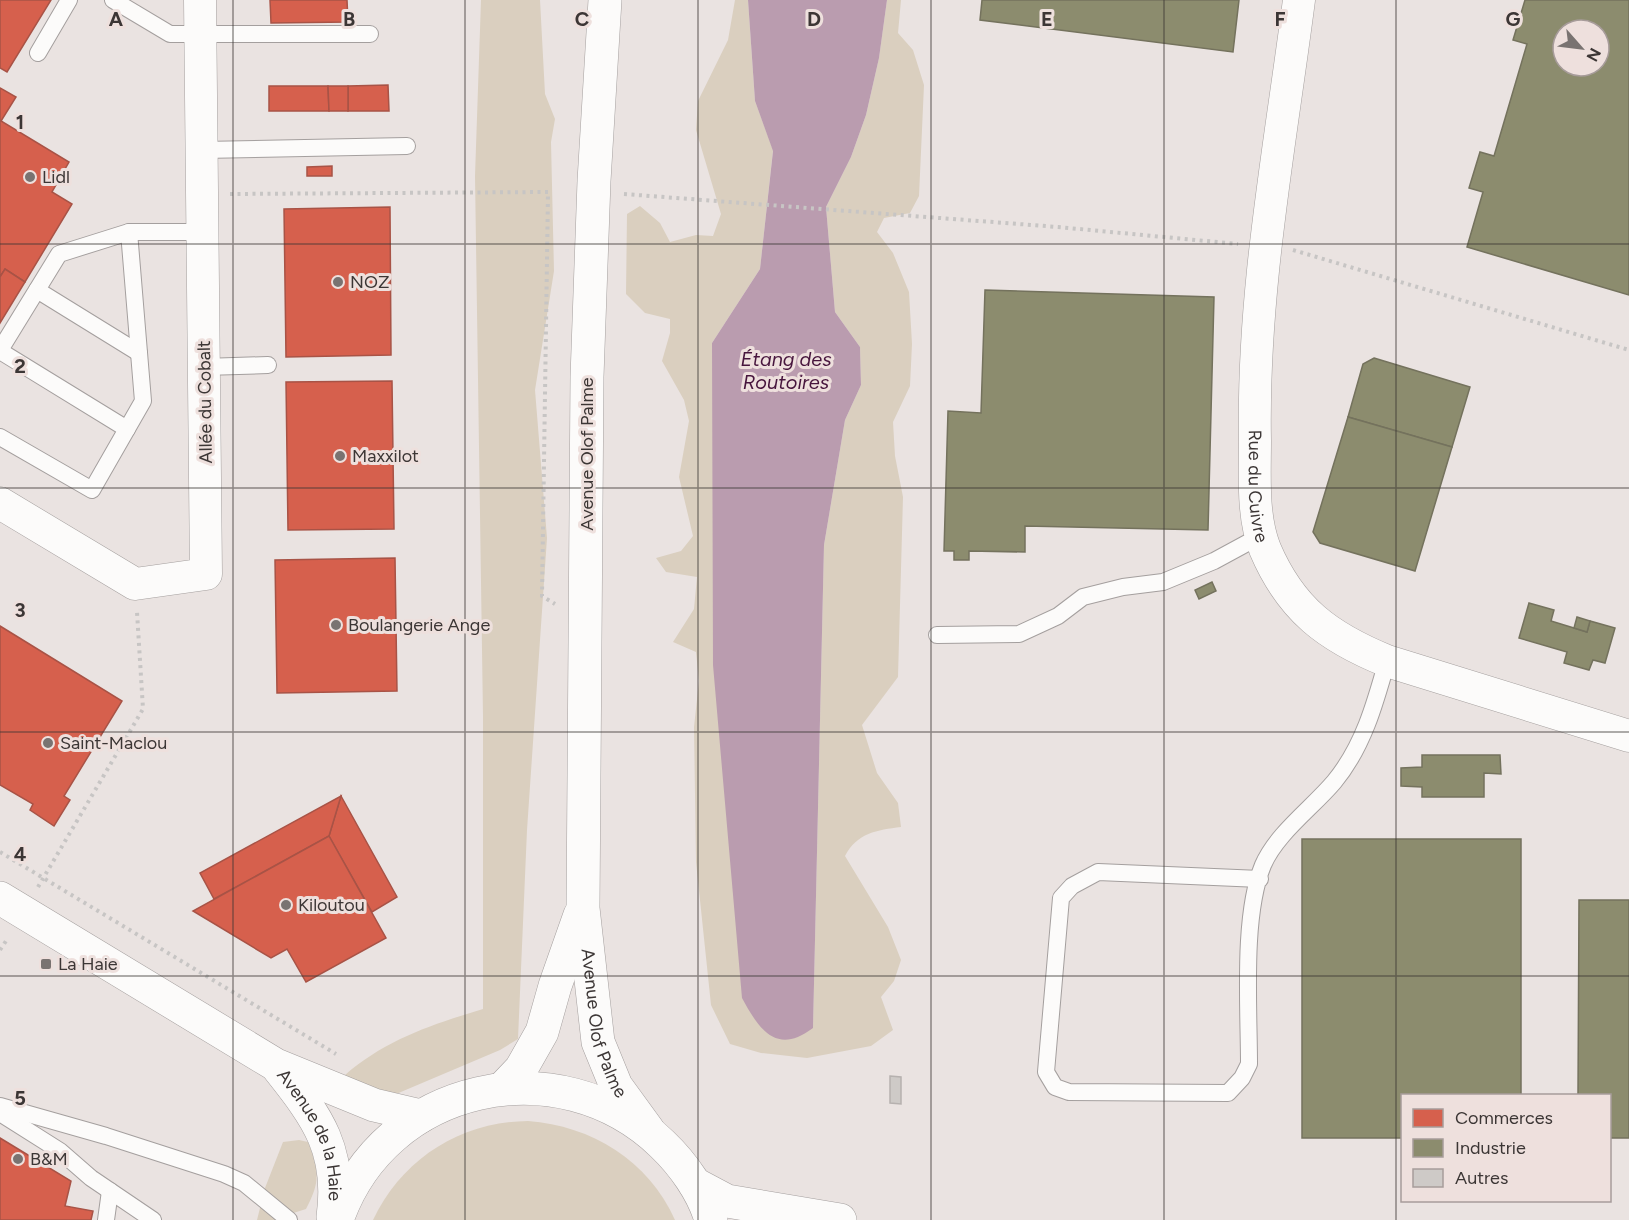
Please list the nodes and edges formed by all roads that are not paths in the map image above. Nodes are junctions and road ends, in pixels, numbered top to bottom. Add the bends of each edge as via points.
1 (69, 0) edge
2 (113, 0) edge
3 (200, 0) edge
4 (604, 0) edge
5 (1299, 0) edge
6 (201, 33) junction
7 (370, 34) dead end
8 (38, 53) dead end
9 (407, 146) dead end
10 (202, 150) junction
11 (129, 232) junction
12 (203, 232) junction
13 (37, 290) junction
14 (0, 350) edge
15 (139, 353) junction
16 (268, 365) dead end
17 (204, 367) junction
18 (127, 429) junction
19 (0, 437) edge
20 (0, 503) edge
21 (1262, 535) junction
22 (937, 635) dead end
23 (1387, 661) junction
24 (1629, 736) edge
25 (1260, 879) junction
26 (0, 898) edge
27 (583, 908) junction
28 (276, 1065) junction
29 (502, 1089) junction
30 (0, 1106) edge
31 (0, 1113) edge
32 (421, 1116) junction
33 (648, 1130) junction
34 (695, 1184) junction
35 (110, 1191) junction
36 (106, 1220) edge
37 (153, 1220) edge
38 (289, 1220) edge
39 (335, 1220) edge
40 (711, 1220) edge
41 (840, 1220) edge

1 - 8 lane
2 - 6 lane via 170,34
3 - 6 street, Allée du Cobalt
4 - 27 main road, Avenue Olof Palme via 587,376
5 - 21 street, Rue du Cuivre via 1264,247 1254,384 1256,504
6 - 7 lane
6 - 10 street, Allée du Cobalt
9 - 10 lane
10 - 12 street, Allée du Cobalt
11 - 12 lane
11 - 13 lane via 59,254
11 - 15 lane
12 - 17 street, Allée du Cobalt
13 - 14 lane
13 - 15 lane
14 - 18 lane
15 - 18 lane via 143,401
16 - 17 lane
17 - 20 street, Allée du Cobalt via 206,574 135,584
18 - 19 lane via 93,490
21 - 22 lane via 1163,582 1083,597 1058,616 1020,634
21 - 23 street, Rue du Cuivre via 1280,580 1301,608 1336,637
23 - 24 street, Rue du Cuivre
23 - 25 lane via 1357,748 1335,780 1280,841 1264,864
25 - 25 lane via 1251,912 1249,1064 1228,1093 1069,1092 1055,1087 1046,1072 1061,898 1072,886 1098,872
26 - 28 main road
27 - 29 main road, Avenue Olof Palme via 542,1032 521,1069
27 - 33 main road, Avenue Olof Palme via 598,1042 616,1086
28 - 32 main road, Avenue de la Haie via 374,1105
28 - 39 main road, Avenue de la Haie via 313,1112 325,1136 334,1173
29 - 32 main road via 460,1098
29 - 33 main road via 541,1088 579,1095 615,1109
30 - 38 lane via 224,1174 244,1183
31 - 35 lane via 60,1151
32 - 39 main road via 390,1140 363,1169
33 - 34 main road via 674,1155
34 - 40 main road
34 - 41 main road via 728,1201
35 - 36 lane
35 - 37 lane

